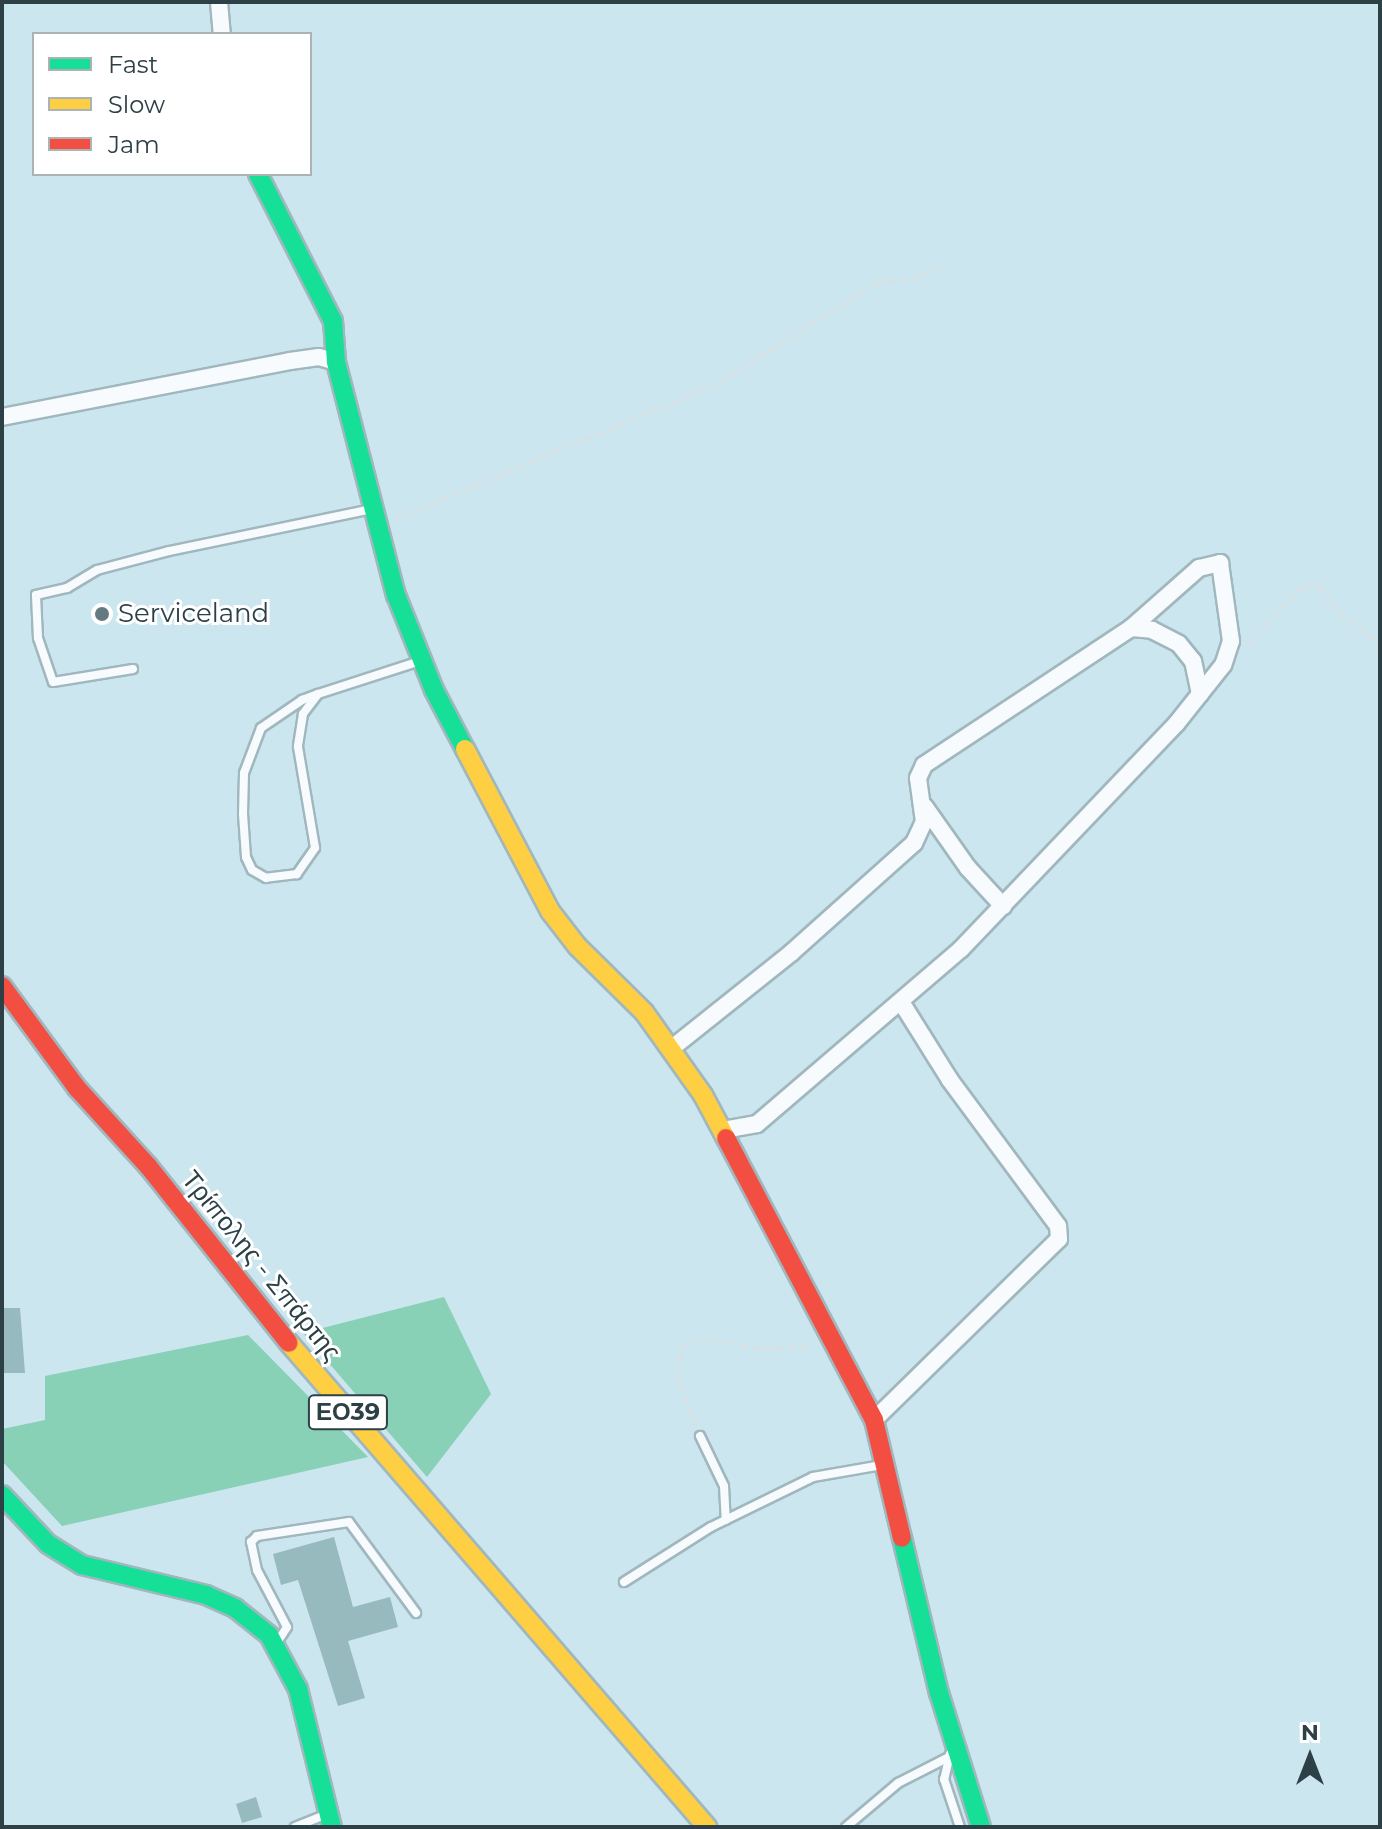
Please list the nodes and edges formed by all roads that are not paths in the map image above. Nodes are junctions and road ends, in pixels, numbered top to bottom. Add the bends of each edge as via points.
1 (219, 2) edge
2 (222, 32) edge
3 (259, 176) edge
4 (336, 362) junction
5 (2, 417) edge
6 (375, 517) junction
7 (1131, 628) junction
8 (421, 661) junction
9 (133, 669) dead end
10 (318, 694) junction
11 (1200, 694) junction
12 (924, 805) junction
13 (1003, 906) junction
14 (2, 986) edge
15 (901, 1002) junction
16 (672, 1048) junction
17 (722, 1130) junction
18 (874, 1420) junction
19 (700, 1436) road end
20 (883, 1464) junction
21 (2, 1495) edge
22 (726, 1520) junction
23 (624, 1582) dead end
24 (416, 1613) dead end
25 (276, 1644) junction
26 (953, 1738) junction
27 (949, 1757) junction
28 (331, 1823) edge
29 (295, 1827) edge
30 (707, 1827) edge
31 (846, 1827) edge
32 (960, 1827) edge
33 (981, 1827) edge

1 - 2 street
3 - 4 street via 333,321
4 - 5 street via 319,357 290,361
4 - 6 street
6 - 8 street
6 - 9 lane via 169,551 97,570 67,588 36,595 38,638 53,682
7 - 11 street via 1152,630 1179,644 1193,661
7 - 11 street via 1199,568 1220,563 1231,641 1223,665
7 - 12 street via 924,765 918,778
8 - 10 lane
8 - 16 street via 525,872 550,911
10 - 10 lane via 303,714 298,747 315,848 297,874 266,878 252,870 246,857 248,756 269,718
11 - 13 street
12 - 13 street via 960,858
12 - 16 street via 921,834 896,863
13 - 15 street
14 - 30 street, Τρίπολης - Σπάρτης / ΕΟ39 via 77,1088 148,1166 319,1380
15 - 17 street via 757,1124
15 - 18 street via 950,1080 1058,1226 1059,1239
16 - 17 street
17 - 18 street
18 - 20 street
19 - 22 lane via 724,1486
20 - 22 lane via 813,1477
20 - 26 street
21 - 25 street via 32,1530 72,1560 108,1574 206,1595 251,1620
22 - 23 lane
24 - 25 lane via 349,1522 257,1536 251,1542 257,1570 287,1627
25 - 28 street via 298,1689
26 - 27 lane
26 - 33 street
27 - 31 lane via 898,1783
27 - 32 lane via 944,1779
28 - 29 lane

